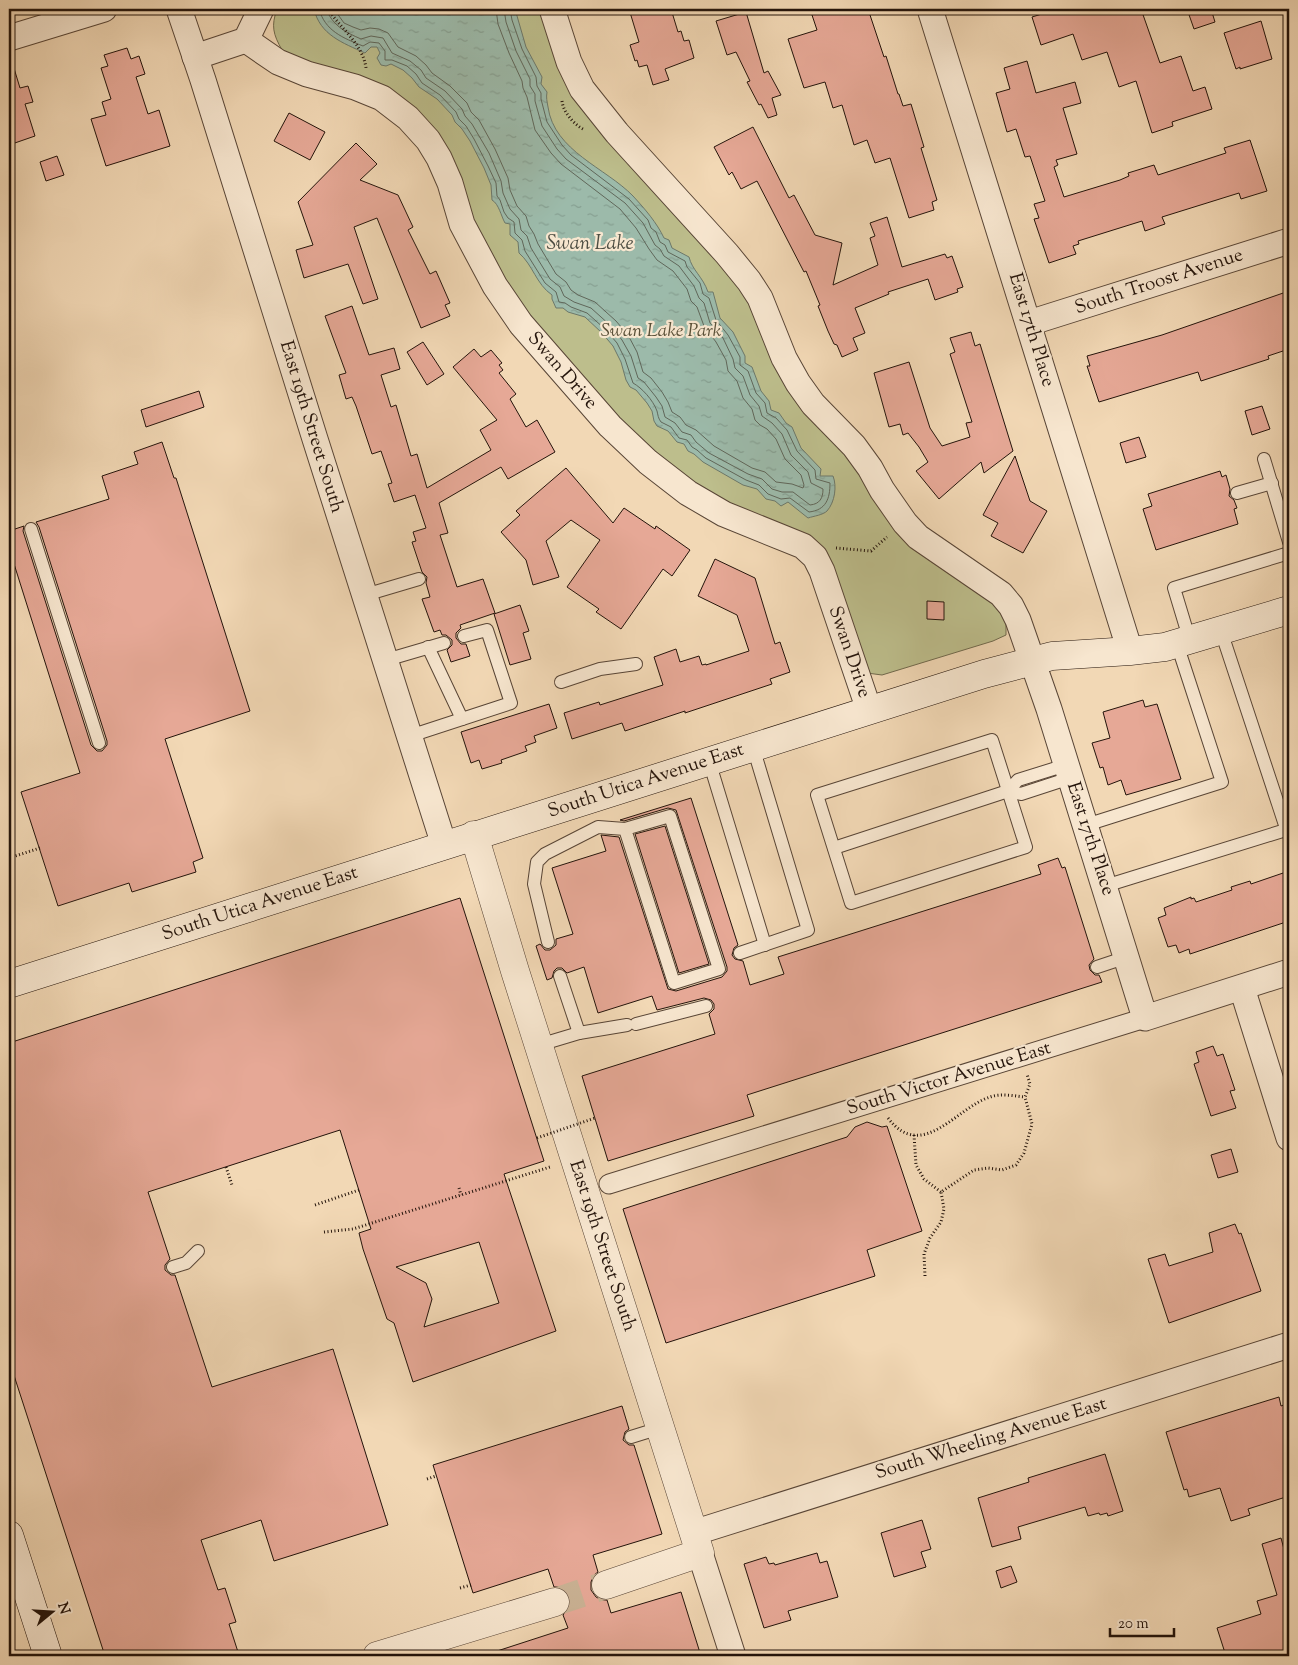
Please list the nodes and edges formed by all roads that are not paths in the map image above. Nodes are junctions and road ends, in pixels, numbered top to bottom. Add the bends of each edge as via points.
1 (104, 9) edge
2 (179, 9) edge
3 (261, 9) edge
4 (552, 9) edge
5 (930, 9) edge
6 (9, 38) edge
7 (246, 40) junction
8 (196, 57) junction
9 (1289, 241) edge
10 (1029, 323) junction
11 (1264, 459) dead end
12 (1272, 483) junction
13 (1237, 493) dead end
14 (31, 529) dead end
15 (1289, 542) edge
16 (1289, 553) edge
17 (419, 578) dead end
18 (365, 595) junction
19 (1289, 610) edge
20 (1221, 631) junction
21 (464, 636) dead end
22 (1184, 642) junction
23 (444, 643) dead end
24 (428, 647) junction
25 (1130, 651) junction
26 (386, 660) junction
27 (1032, 660) junction
28 (636, 664) dead end
29 (561, 682) dead end
30 (869, 710) junction
31 (462, 719) junction
32 (410, 736) junction
33 (99, 744) dead end
34 (753, 747) junction
35 (709, 761) junction
36 (1068, 772) junction
37 (1008, 791) junction
38 (1086, 825) junction
39 (1288, 828) edge
40 (624, 829) junction
41 (474, 835) junction
42 (444, 845) junction
43 (834, 848) junction
44 (1105, 886) junction
45 (548, 942) dead end
46 (765, 945) junction
47 (740, 953) dead end
48 (1127, 957) junction
49 (1097, 968) dead end
50 (1289, 972) edge
51 (560, 976) dead end
52 (9, 984) edge
53 (1242, 988) junction
54 (706, 1006) dead end
55 (1145, 1018) junction
56 (579, 1033) junction
57 (539, 1045) junction
58 (1289, 1138) edge
59 (609, 1184) dead end
60 (198, 1251) dead end
61 (173, 1268) dead end
62 (1289, 1345) edge
63 (660, 1428) junction
64 (632, 1437) dead end
65 (9, 1535) edge
66 (696, 1543) junction
67 (606, 1585) tunnel mouth
68 (555, 1602) tunnel mouth
69 (48, 1656) edge
70 (377, 1656) edge
71 (733, 1656) edge

1 - 6 street
2 - 8 street, East 19th Street South
3 - 7 street
4 - 27 street via 569,62 582,89 749,281 760,298 784,358 813,404 870,468 882,490 918,537 1001,594 1018,620
5 - 10 street, East 17th Place
7 - 8 street
7 - 30 street, Swan Drive via 278,62 382,98 408,118 439,158 462,224 495,286 521,324 610,426 648,462 688,493 724,514 803,546 815,557
8 - 18 street, East 19th Street South
9 - 10 street, South Troost Avenue
10 - 25 street, East 17th Place
11 - 12 lane
12 - 13 lane
12 - 15 lane
14 - 33 lane
16 - 22 lane via 1174,588
17 - 18 lane
18 - 26 street, East 19th Street South
19 - 20 main road, South Utica Avenue East
20 - 22 main road, South Utica Avenue East
20 - 39 lane
21 - 31 lane via 487,630 511,703
22 - 25 main road, South Utica Avenue East
22 - 38 lane via 1222,782
23 - 24 lane
24 - 26 lane
24 - 31 lane
25 - 27 main road, South Utica Avenue East via 1067,654
26 - 32 street, East 19th Street South
27 - 30 main road, South Utica Avenue East
27 - 36 street, East 17th Place
28 - 29 lane via 600,669
30 - 34 main road, South Utica Avenue East
31 - 32 lane
32 - 42 street, East 19th Street South
34 - 35 main road, South Utica Avenue East
34 - 46 lane via 808,930
35 - 41 main road, South Utica Avenue East
35 - 46 lane
36 - 37 lane via 1018,780
36 - 38 street, East 17th Place
37 - 43 lane
37 - 43 lane via 992,740 818,795
37 - 43 lane via 1026,847 851,903
38 - 44 street, East 17th Place
39 - 44 lane
40 - 40 lane via 670,816 719,969 674,983
40 - 45 lane via 598,827 545,854 537,862 534,884
41 - 42 main road, South Utica Avenue East
41 - 57 main road, East 19th Street South
42 - 52 main road, South Utica Avenue East
44 - 48 street, East 17th Place
46 - 47 lane
48 - 49 lane
48 - 55 street, East 17th Place
50 - 53 street, South Victor Avenue East
51 - 56 lane
53 - 55 street, South Victor Avenue East
53 - 58 street
54 - 56 lane
55 - 59 street, South Victor Avenue East
56 - 57 lane
57 - 63 main road, East 19th Street South
60 - 61 lane via 186,1263
62 - 66 street, South Wheeling Avenue East
63 - 64 lane
63 - 66 main road, East 19th Street South
65 - 69 main road
66 - 67 main road, South Wheeling Avenue East
66 - 71 street, East 19th Street South
68 - 70 main road

